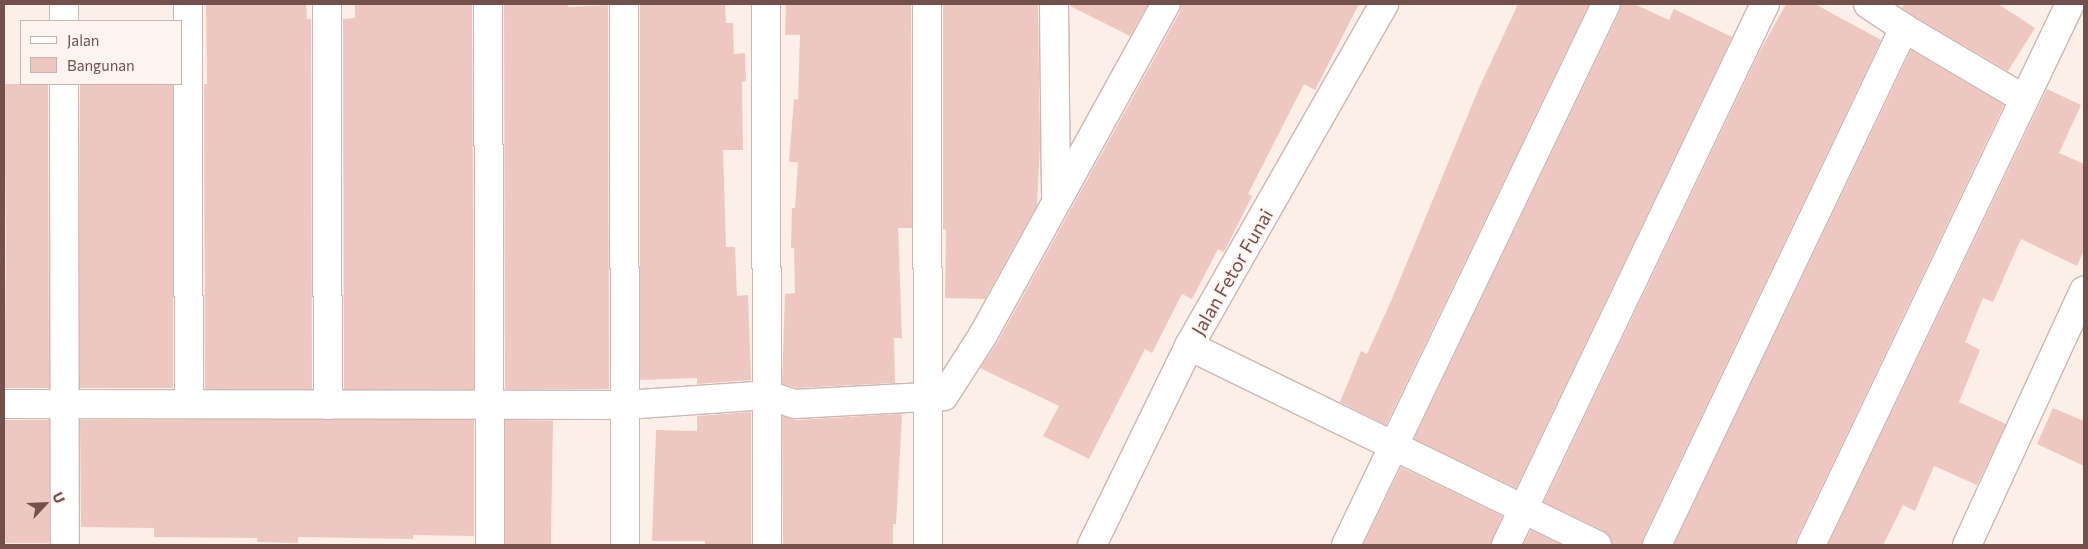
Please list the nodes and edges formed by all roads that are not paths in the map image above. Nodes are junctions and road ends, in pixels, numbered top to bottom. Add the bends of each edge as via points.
1 (64, 4) edge
2 (188, 4) edge
3 (327, 4) edge
4 (488, 4) edge
5 (624, 4) edge
6 (766, 4) edge
7 (927, 4) edge
8 (1054, 4) edge
9 (1166, 4) edge
10 (1384, 4) edge
11 (1606, 4) edge
12 (1765, 4) edge
13 (1868, 4) edge
14 (2070, 4) edge
15 (64, 20) edge
16 (1904, 28) junction
17 (64, 85) edge
18 (2024, 100) junction
19 (1056, 202) junction
20 (2084, 291) edge
21 (1190, 346) junction
22 (767, 395) junction
23 (928, 397) junction
24 (4, 404) edge
25 (64, 404) junction
26 (189, 404) junction
27 (328, 405) junction
28 (490, 405) junction
29 (625, 405) junction
30 (1393, 446) junction
31 (1523, 510) junction
32 (65, 545) edge
33 (490, 545) edge
34 (625, 545) edge
35 (767, 545) edge
36 (928, 545) edge
37 (1092, 545) edge
38 (1346, 545) edge
39 (1506, 545) edge
40 (1596, 545) edge
41 (1657, 545) edge
42 (1811, 545) edge
43 (1967, 545) edge

1 - 15 street
2 - 26 street
3 - 27 street
4 - 28 street
5 - 29 street
6 - 22 street
7 - 23 street
8 - 19 street
9 - 19 street
10 - 21 street, Jalan Fetor Funai
11 - 30 street
12 - 31 street
13 - 16 street
14 - 18 street
16 - 18 street
16 - 41 street
17 - 25 street
18 - 42 street
19 - 23 street via 960,374 944,396
20 - 43 street
21 - 30 street
21 - 37 street, Jalan Fetor Funai
22 - 23 street via 795,404
22 - 29 street
22 - 35 street
23 - 36 street
24 - 25 street
25 - 26 street
25 - 32 street
26 - 27 street
27 - 28 street
28 - 29 street
28 - 33 street
29 - 34 street
30 - 31 street
30 - 38 street
31 - 39 street
31 - 40 street

